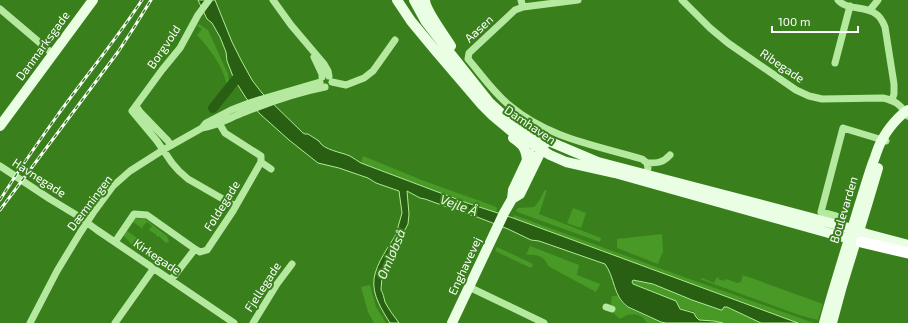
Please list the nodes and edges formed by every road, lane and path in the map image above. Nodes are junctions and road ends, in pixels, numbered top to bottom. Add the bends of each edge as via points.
1 (93, 0) edge
2 (209, 0) edge
3 (273, 0) edge
4 (578, 0) edge
5 (682, 0) edge
6 (838, 0) edge
7 (878, 0) edge
8 (412, 1) edge
9 (522, 3) edge
10 (850, 6) junction
11 (0, 9) edge
12 (870, 10) junction
13 (415, 27) junction
14 (395, 40) dead end
15 (469, 53) joint
16 (53, 54) junction
17 (835, 63) dead end
18 (458, 78) junction
19 (326, 81) junction
20 (892, 100) junction
21 (251, 106) junction
22 (134, 108) junction
23 (907, 114) edge
24 (219, 123) junction
25 (0, 126) edge
26 (202, 128) junction
27 (884, 141) junction
28 (171, 145) junction
29 (541, 145) junction
30 (163, 150) junction
31 (670, 155) dead end
32 (527, 160) junction
33 (261, 162) junction
34 (647, 163) junction
35 (0, 166) edge
36 (271, 168) dead end
37 (645, 178) junction
38 (512, 199) junction
39 (235, 206) junction
40 (836, 216) dead end
41 (87, 222) junction
42 (857, 236) junction
43 (115, 242) junction
44 (908, 246) edge
45 (195, 249) junction
46 (908, 254) edge
47 (292, 264) dead end
48 (154, 268) junction
49 (171, 280) junction
50 (469, 287) junction
51 (30, 323) edge
52 (116, 323) edge
53 (234, 323) edge
54 (252, 323) edge
55 (452, 323) edge
56 (544, 323) edge
57 (824, 323) edge
58 (832, 323) edge

1 - 16 main road, Danmarksgade
2 - 22 street, Borgvold via 200,10 180,48
3 - 19 street via 309,48
4 - 9 street
5 - 20 street, Ribegade via 728,43 796,90 822,98
6 - 10 street
7 - 12 street
8 - 13 main road, Damhaven
8 - 13 main road
8 - 29 main road, Damhaven via 490,103
9 - 15 street, Aasen
10 - 12 street
10 - 17 street
11 - 16 street
12 - 20 street via 876,13 885,27 894,84
13 - 18 main road, Damhaven
14 - 19 street, Dæmningen via 373,71 364,78 346,85
15 - 34 street, Damhaven via 468,58 495,92 508,105 540,127 577,141 642,159
16 - 25 main road, Danmarksgade
18 - 29 main road, Damhaven via 493,116 511,131
18 - 32 main road via 470,98 490,121 524,147
19 - 21 street, Dæmningen
20 - 23 street
21 - 24 street, Dæmningen
21 - 26 street, Dæmningen via 230,110 206,123
22 - 28 street
22 - 30 street via 136,117
23 - 27 main road, Boulevarden via 895,122
24 - 26 street, Dæmningen
24 - 33 street via 225,133 261,156
26 - 28 street, Dæmningen
27 - 40 street via 843,128 821,212
27 - 42 main road, Boulevarden
28 - 30 street, Dæmningen
29 - 32 main road, Enghavevej
29 - 37 main road, Damhaven
29 - 37 main road, Damhaven via 550,155 566,162
29 - 38 main road, Enghavevej via 520,194
30 - 39 street via 188,179
30 - 41 street, Dæmningen via 130,171 118,182
31 - 34 street via 658,163
32 - 38 main road, Enghavevej via 513,190
33 - 36 street
33 - 39 street, Foldegade
34 - 37 street
35 - 41 street, Havnegade
37 - 42 main road, Damhaven
38 - 50 main road, Enghavevej
39 - 45 street, Foldegade via 207,250 200,252
41 - 43 street, Kirkegade
41 - 51 street, Dæmningen
42 - 44 main road, Damhaven
42 - 46 highway
42 - 57 main road, Boulevarden via 835,283
42 - 58 main road, Boulevarden
43 - 45 street via 134,214 147,215
43 - 48 street, Kirkegade
45 - 49 street
47 - 54 street, Fjellegade
48 - 49 street, Kirkegade
48 - 52 street
49 - 53 street, Kirkegade
50 - 55 main road, Enghavevej
50 - 56 street

